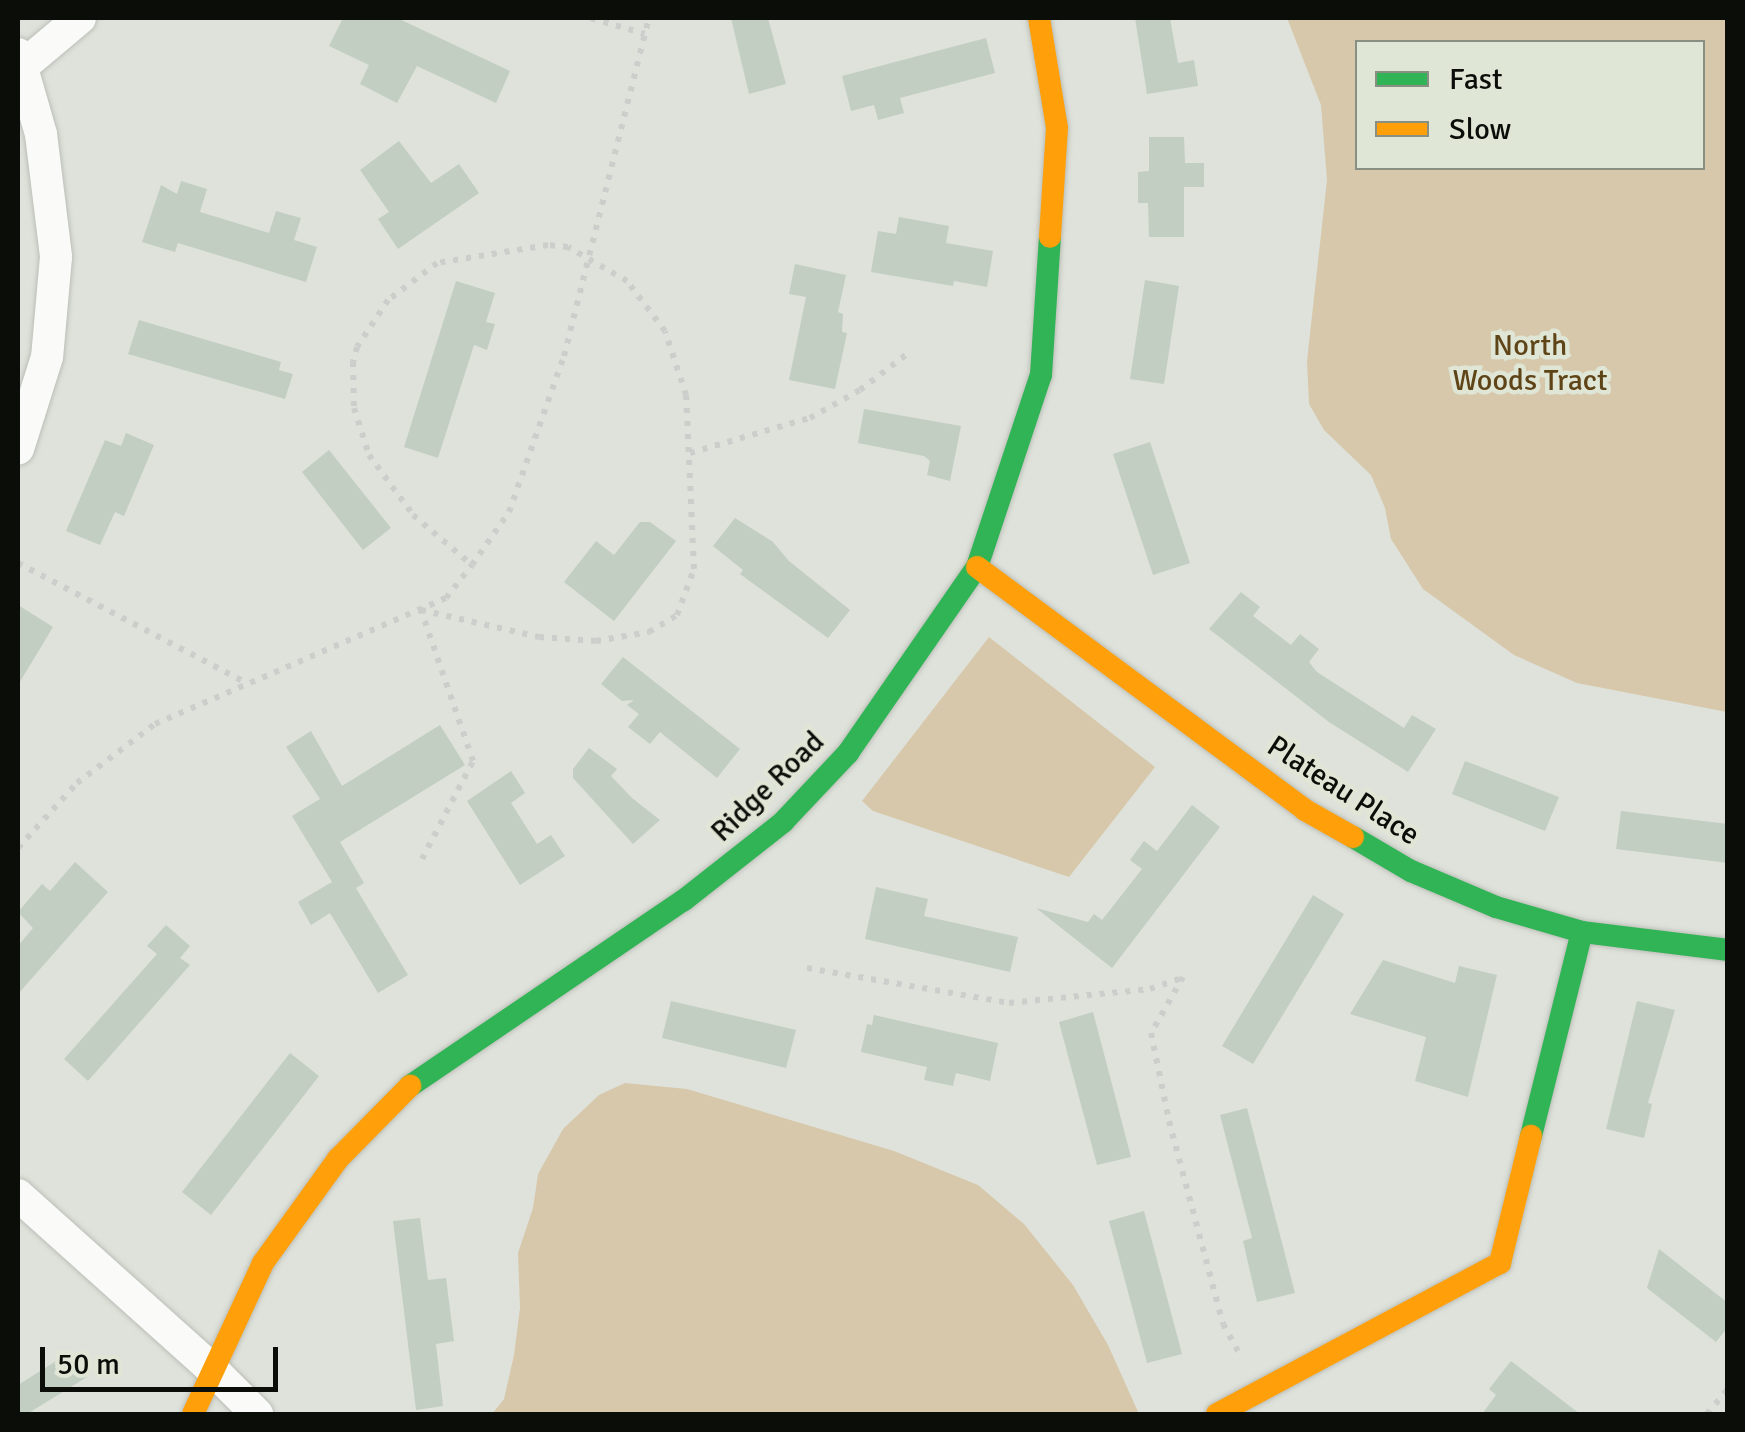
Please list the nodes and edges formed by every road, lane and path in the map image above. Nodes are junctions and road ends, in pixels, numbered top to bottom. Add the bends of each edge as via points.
1 (80, 18) edge
2 (591, 18) edge
3 (649, 18) edge
4 (1039, 18) edge
5 (645, 34) junction
6 (20, 60) edge
7 (29, 137) edge
8 (590, 256) junction
9 (911, 351) dead end
10 (18, 449) edge
11 (690, 453) junction
12 (18, 563) edge
13 (472, 565) junction
14 (977, 567) junction
15 (422, 610) junction
16 (245, 682) junction
17 (18, 848) edge
18 (422, 859) dead end
19 (1582, 932) junction
20 (1728, 950) edge
21 (806, 968) dead end
22 (18, 1196) edge
23 (212, 1369) junction
24 (1728, 1389) edge
25 (1261, 1392) junction
26 (193, 1414) edge
27 (256, 1414) edge
28 (1217, 1414) edge
29 (1707, 1414) edge

1 - 6 street
2 - 5 path
3 - 5 path
4 - 14 street, Ridge Road via 1057,128 1040,375
5 - 8 path
6 - 7 street
7 - 10 street via 56,257 46,357
8 - 11 path via 627,281 665,331 686,395
8 - 13 path via 564,356 508,512
8 - 13 path via 548,245 437,263 388,300 357,347 354,408 369,454 413,515
9 - 11 path via 810,418
11 - 15 path via 694,569 677,614 648,632 596,642 539,638
12 - 16 path
13 - 15 path via 446,598
14 - 19 street, Plateau Place via 1348,837 1455,891
14 - 23 street, Ridge Road via 848,753 783,822 684,900 452,1054 351,1144 263,1263
15 - 16 path
15 - 18 path via 473,761
16 - 17 path via 117,748
19 - 20 street, Plateau Place
19 - 25 street via 1500,1263
21 - 25 path via 1009,1003 1150,989 1183,977 1151,1033 1223,1324
22 - 23 street
23 - 26 street, Ridge Road
23 - 27 street
24 - 29 path
25 - 28 street

